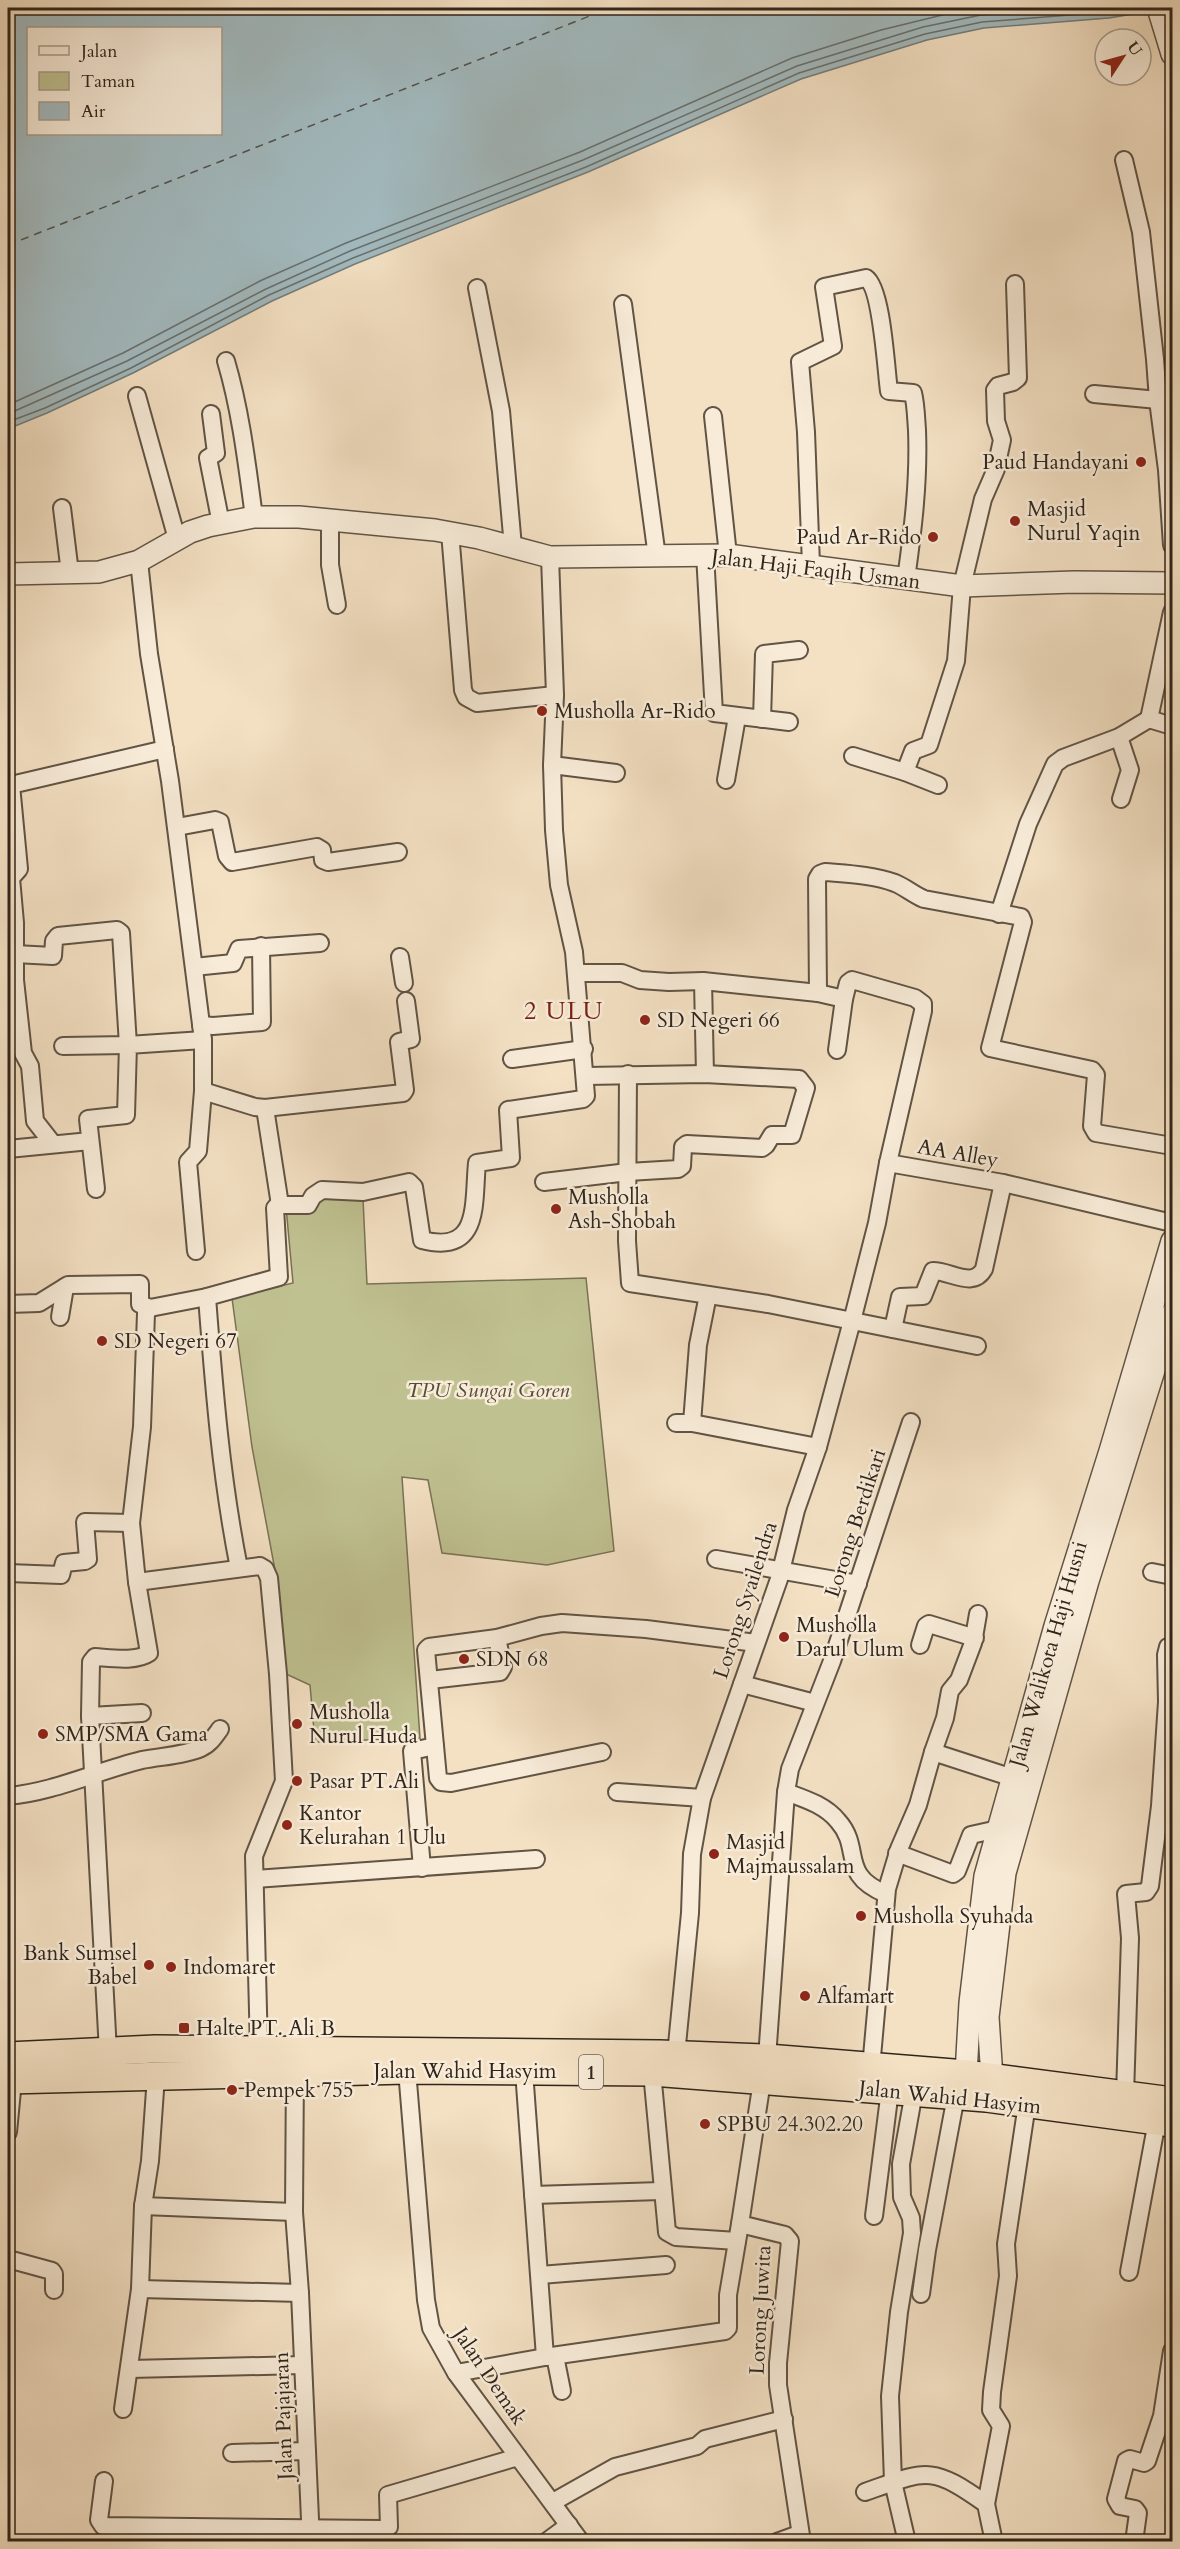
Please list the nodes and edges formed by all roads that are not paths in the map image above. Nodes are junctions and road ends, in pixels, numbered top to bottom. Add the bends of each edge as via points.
1 (1158, 8) edge
2 (1173, 54) edge
3 (1124, 160) dead end
4 (1015, 284) dead end
5 (477, 288) dead end
6 (622, 304) dead end
7 (226, 361) dead end
8 (1094, 394) dead end
9 (137, 396) dead end
10 (1158, 400) junction
11 (211, 414) dead end
12 (713, 416) dead end
13 (62, 508) dead end
14 (254, 517) junction
15 (330, 519) junction
16 (221, 524) junction
17 (443, 531) junction
18 (177, 539) junction
19 (1173, 545) edge
20 (513, 547) junction
21 (698, 554) junction
22 (728, 555) junction
23 (550, 557) junction
24 (658, 557) junction
25 (138, 561) junction
26 (811, 565) junction
27 (70, 573) junction
28 (8, 574) edge
29 (906, 579) junction
30 (1173, 583) edge
31 (962, 586) junction
32 (337, 605) dead end
33 (1173, 612) edge
34 (799, 650) dead end
35 (555, 695) junction
36 (737, 717) junction
37 (762, 719) junction
38 (1149, 719) junction
39 (789, 722) dead end
40 (1173, 726) edge
41 (1119, 737) junction
42 (165, 749) junction
43 (853, 756) dead end
44 (552, 765) junction
45 (905, 772) junction
46 (616, 773) dead end
47 (726, 780) dead end
48 (8, 783) edge
49 (938, 785) dead end
50 (1121, 799) dead end
51 (177, 827) junction
52 (398, 852) dead end
53 (999, 914) junction
54 (320, 943) dead end
55 (261, 946) junction
56 (15, 954) junction
57 (400, 957) dead end
58 (194, 967) junction
59 (576, 973) junction
60 (703, 981) junction
61 (404, 983) dead end
62 (818, 993) junction
63 (844, 999) junction
64 (406, 1001) dead end
65 (202, 1033) junction
66 (132, 1044) junction
67 (63, 1046) dead end
68 (584, 1049) junction
69 (837, 1050) dead end
70 (512, 1059) dead end
71 (628, 1074) junction
72 (705, 1074) junction
73 (586, 1076) junction
74 (203, 1091) junction
75 (265, 1108) junction
76 (90, 1141) junction
77 (53, 1144) junction
78 (1173, 1146) edge
79 (8, 1149) edge
80 (888, 1163) junction
81 (628, 1172) junction
82 (544, 1182) dead end
83 (1003, 1183) junction
84 (96, 1189) dead end
85 (280, 1205) junction
86 (1173, 1223) edge
87 (1173, 1241) edge
88 (196, 1251) dead end
89 (65, 1287) junction
90 (708, 1295) junction
91 (207, 1297) junction
92 (8, 1305) edge
93 (150, 1308) junction
94 (1173, 1313) edge
95 (60, 1317) dead end
96 (852, 1321) junction
97 (893, 1329) junction
98 (977, 1346) dead end
99 (911, 1422) dead end
100 (818, 1447) junction
101 (131, 1523) junction
102 (716, 1559) dead end
103 (238, 1568) junction
104 (782, 1570) junction
105 (1152, 1572) dead end
106 (8, 1573) edge
107 (1173, 1575) edge
108 (137, 1582) junction
109 (858, 1584) junction
110 (978, 1614) dead end
111 (497, 1638) junction
112 (975, 1638) junction
113 (756, 1643) junction
114 (920, 1645) dead end
115 (1173, 1646) edge
116 (430, 1680) junction
117 (742, 1684) junction
118 (815, 1703) junction
119 (142, 1713) dead end
120 (90, 1716) junction
121 (220, 1728) dead end
122 (435, 1746) junction
123 (602, 1752) dead end
124 (933, 1752) junction
125 (93, 1773) junction
126 (1013, 1778) junction
127 (617, 1792) dead end
128 (786, 1792) junction
129 (8, 1796) edge
130 (702, 1798) junction
131 (998, 1829) junction
132 (897, 1853) junction
133 (536, 1859) dead end
134 (422, 1868) junction
135 (255, 1879) junction
136 (886, 1894) junction
137 (259, 2049) junction
138 (108, 2052) junction
139 (676, 2055) junction
140 (295, 2060) junction
141 (871, 2068) junction
142 (407, 2070) junction
143 (764, 2070) junction
144 (524, 2071) junction
145 (9, 2072) edge
146 (652, 2073) junction
147 (156, 2076) junction
148 (992, 2078) junction
149 (961, 2085) junction
150 (902, 2091) junction
151 (1125, 2095) junction
152 (1027, 2104) junction
153 (1167, 2115) edge
154 (8, 2132) edge
155 (662, 2191) junction
156 (533, 2195) junction
157 (143, 2206) junction
158 (294, 2212) junction
159 (874, 2216) dead end
160 (740, 2224) junction
161 (737, 2241) junction
162 (8, 2259) edge
163 (666, 2265) dead end
164 (1129, 2272) dead end
165 (540, 2275) junction
166 (140, 2289) junction
167 (54, 2290) dead end
168 (300, 2293) junction
169 (921, 2294) dead end
170 (1173, 2351) edge
171 (550, 2356) junction
172 (303, 2365) junction
173 (130, 2369) junction
174 (456, 2373) junction
175 (562, 2391) dead end
176 (123, 2409) dead end
177 (784, 2419) junction
178 (307, 2451) junction
179 (232, 2453) dead end
180 (518, 2457) junction
181 (105, 2481) dead end
182 (893, 2482) junction
183 (865, 2492) dead end
184 (553, 2502) junction
185 (986, 2504) junction
186 (569, 2525) junction
187 (112, 2534) edge
188 (310, 2535) edge
189 (380, 2535) edge
190 (800, 2538) edge
191 (546, 2541) edge
192 (581, 2541) edge
193 (777, 2541) edge
194 (907, 2541) edge
195 (993, 2541) edge
196 (1134, 2541) edge

1 - 2 street
3 - 10 street via 1141,232
4 - 31 street via 1018,378 995,390 996,421 1002,440
5 - 20 street via 501,411
6 - 24 street
7 - 14 street via 244,441
8 - 10 street
9 - 18 street
10 - 19 street
11 - 16 street via 216,453 208,458
12 - 22 street
13 - 27 street
14 - 15 street, Jalan Haji Faqih Usman
14 - 16 street, Jalan Haji Faqih Usman
15 - 17 street, Jalan Haji Faqih Usman
15 - 32 street via 330,566
16 - 18 street, Jalan Haji Faqih Usman
17 - 20 street, Jalan Haji Faqih Usman
17 - 35 street via 466,697 477,703
18 - 25 street, Jalan Haji Faqih Usman
20 - 23 street, Jalan Haji Faqih Usman
21 - 22 street, Jalan Haji Faqih Usman
21 - 24 street, Jalan Haji Faqih Usman
21 - 36 street via 713,711
22 - 26 street, Jalan Haji Faqih Usman
23 - 24 street, Jalan Haji Faqih Usman
23 - 35 street
25 - 27 street, Jalan Haji Faqih Usman via 99,572
25 - 42 street
26 - 29 street, Jalan Haji Faqih Usman
26 - 29 street via 800,362 832,346 824,287 866,278 876,300 889,391 912,393 915,407 917,495
27 - 28 street, Jalan Haji Faqih Usman
29 - 31 street, Jalan Haji Faqih Usman
30 - 31 street, Jalan Haji Faqih Usman
31 - 45 street via 956,661 929,745 913,751
33 - 38 street
34 - 37 street via 764,654
35 - 44 street
36 - 37 street
36 - 47 street
37 - 39 street
38 - 40 street
38 - 41 street
41 - 50 street via 1130,770
41 - 53 street via 1055,764 1028,824
42 - 48 street
42 - 51 street
43 - 45 street
44 - 46 street
44 - 59 street via 559,885
45 - 49 street
48 - 56 street via 19,869 11,878
51 - 52 street via 220,822 227,856 232,862 317,847 328,862
51 - 58 street
53 - 62 street via 924,899 897,884 865,876 825,872 817,879
53 - 78 street via 1023,920 991,1049 1092,1070 1096,1075 1092,1126 1096,1133
54 - 55 street
55 - 58 street via 237,950 234,963
55 - 65 street via 261,1023
56 - 66 street via 52,956 56,937 119,931
56 - 77 street via 15,980 35,1121
57 - 61 street
58 - 65 street
59 - 60 street via 622,973 640,980 669,982
59 - 68 street
60 - 62 street
60 - 72 street
62 - 63 street
63 - 69 street
63 - 80 street, AA Alley via 852,980 915,998 923,1004
64 - 75 street via 411,1039 399,1044 405,1090 402,1093
65 - 66 street via 158,1043
65 - 74 street
66 - 67 street
66 - 76 street via 126,1113 90,1118
68 - 70 street
68 - 73 street
71 - 72 street
71 - 73 street
71 - 81 street
72 - 81 street via 802,1081 806,1088 793,1134 771,1135 762,1148 685,1145 680,1168
73 - 85 street via 583,1099 508,1110 511,1158 477,1162 469,1230 451,1243 421,1239 414,1187 409,1182 363,1192 322,1190 308,1205
74 - 75 street
74 - 88 street via 198,1151 188,1162
75 - 85 street
76 - 77 street
76 - 84 street
77 - 79 street
80 - 83 street, AA Alley
80 - 96 street, Lorong Syailendra
81 - 82 street
81 - 90 street via 629,1282
83 - 86 street, AA Alley
83 - 97 street via 981,1276 970,1280 933,1271 923,1296 900,1297
85 - 91 street via 274,1211 279,1276
87 - 126 street, Jalan Walikota Haji Husni via 1058,1616
89 - 92 street via 39,1303
89 - 93 street via 140,1284 140,1304
89 - 95 street
90 - 96 street
90 - 100 street via 684,1423
91 - 93 street
91 - 103 street via 218,1443
93 - 101 street via 146,1313 141,1426
94 - 148 street, Jalan Walikota Haji Husni via 1088,1581 1005,1873 988,2017
96 - 97 street
96 - 100 street, Lorong Syailendra
97 - 98 street
99 - 109 street, Lorong Berdikari
100 - 104 street, Lorong Syailendra via 796,1510
101 - 106 street via 85,1522 88,1559 64,1563 61,1575
101 - 108 street
102 - 104 street
103 - 108 street
103 - 135 street via 260,1566 269,1578 284,1763 283,1788 255,1851
104 - 109 street
104 - 113 street, Lorong Syailendra
105 - 107 street
108 - 120 street via 149,1653 93,1658
109 - 118 street, Lorong Berdikari
110 - 112 street
111 - 113 street via 562,1623
111 - 116 street via 427,1648
111 - 116 street via 503,1667 500,1672
112 - 114 street via 929,1624
112 - 124 street via 959,1680 950,1690
113 - 117 street, Lorong Syailendra
115 - 151 street via 1168,1647 1166,1654 1161,1796 1150,1886 1146,1892 1126,1894 1130,1938
116 - 122 street
117 - 118 street
117 - 130 street, Lorong Syailendra
118 - 128 street, Lorong Berdikari via 789,1769
119 - 120 street
120 - 125 street
121 - 125 street via 209,1743 198,1749
122 - 123 street via 438,1778 446,1783
122 - 134 street via 412,1751
124 - 126 street
124 - 132 street via 918,1805
125 - 129 street via 56,1788
125 - 138 street
126 - 131 street, Jalan Walikota Haji Husni
127 - 130 street
128 - 136 street via 819,1805 839,1822 857,1874
128 - 143 street, Lorong Berdikari
130 - 139 street, Lorong Syailendra via 692,1854
131 - 132 street via 971,1835 953,1874
131 - 149 street, Jalan Walikota Haji Husni via 978,1922
132 - 136 street
133 - 134 street
134 - 135 street
135 - 137 street
136 - 141 street
137 - 138 highway, Jalan Wahid Hasyim / 1
137 - 140 highway, Jalan Wahid Hasyim / 1
138 - 145 highway, Jalan Wahid Hasyim / 1
139 - 140 highway, Jalan Wahid Hasyim / 1
139 - 143 highway, Jalan Wahid Hasyim / 1
140 - 142 highway, Jalan Wahid Hasyim / 1
140 - 147 highway, Jalan Wahid Hasyim / 1
140 - 158 street, Jalan Pajajaran
141 - 143 highway, Jalan Wahid Hasyim / 1
141 - 149 highway, Jalan Wahid Hasyim / 1
142 - 144 highway, Jalan Wahid Hasyim / 1
142 - 174 street, Jalan Demak via 427,2308 437,2340
143 - 146 highway, Jalan Wahid Hasyim / 1
143 - 150 highway, Jalan Wahid Hasyim / 1
143 - 160 street, Lorong Juwita
144 - 146 highway, Jalan Wahid Hasyim / 1
144 - 156 street
145 - 147 highway, Jalan Wahid Hasyim / 1
145 - 154 street
146 - 155 street
147 - 157 street
148 - 149 highway, Jalan Wahid Hasyim / 1
148 - 151 highway, Jalan Wahid Hasyim / 1
149 - 150 highway, Jalan Wahid Hasyim / 1
149 - 152 highway, Jalan Wahid Hasyim / 1
149 - 169 street
150 - 159 street
150 - 182 street via 902,2197 911,2218 912,2233 890,2396
151 - 153 highway, Jalan Wahid Hasyim / 1
152 - 153 highway, Jalan Wahid Hasyim / 1
152 - 185 street via 1006,2244 1008,2276 992,2392 992,2410 1001,2426
153 - 164 street
155 - 156 street
155 - 161 street via 665,2228 671,2236
156 - 165 street
157 - 158 street
157 - 166 street
158 - 168 street, Jalan Pajajaran
160 - 161 street
160 - 177 street, Lorong Juwita via 785,2235 790,2241 778,2363
161 - 171 street via 727,2330
162 - 167 street via 52,2271
163 - 165 street
165 - 171 street
166 - 168 street
166 - 173 street
168 - 172 street, Jalan Pajajaran
170 - 196 street via 1162,2416 1147,2461 1126,2461 1116,2499 1120,2506 1137,2511
171 - 174 street
171 - 175 street
172 - 173 street
172 - 178 street, Jalan Pajajaran
173 - 176 street
174 - 180 street, Jalan Demak
177 - 184 street via 615,2468
177 - 190 street, Lorong Juwita
178 - 179 street
178 - 188 street, Jalan Pajajaran
180 - 184 street, Jalan Demak
180 - 189 street via 388,2495 389,2527
181 - 187 street via 99,2520
182 - 183 street
182 - 185 street via 911,2475 940,2475
182 - 194 street
184 - 186 street, Jalan Demak
185 - 195 street
186 - 191 street
186 - 192 street, Jalan Demak
187 - 188 street
188 - 189 street
190 - 193 street

